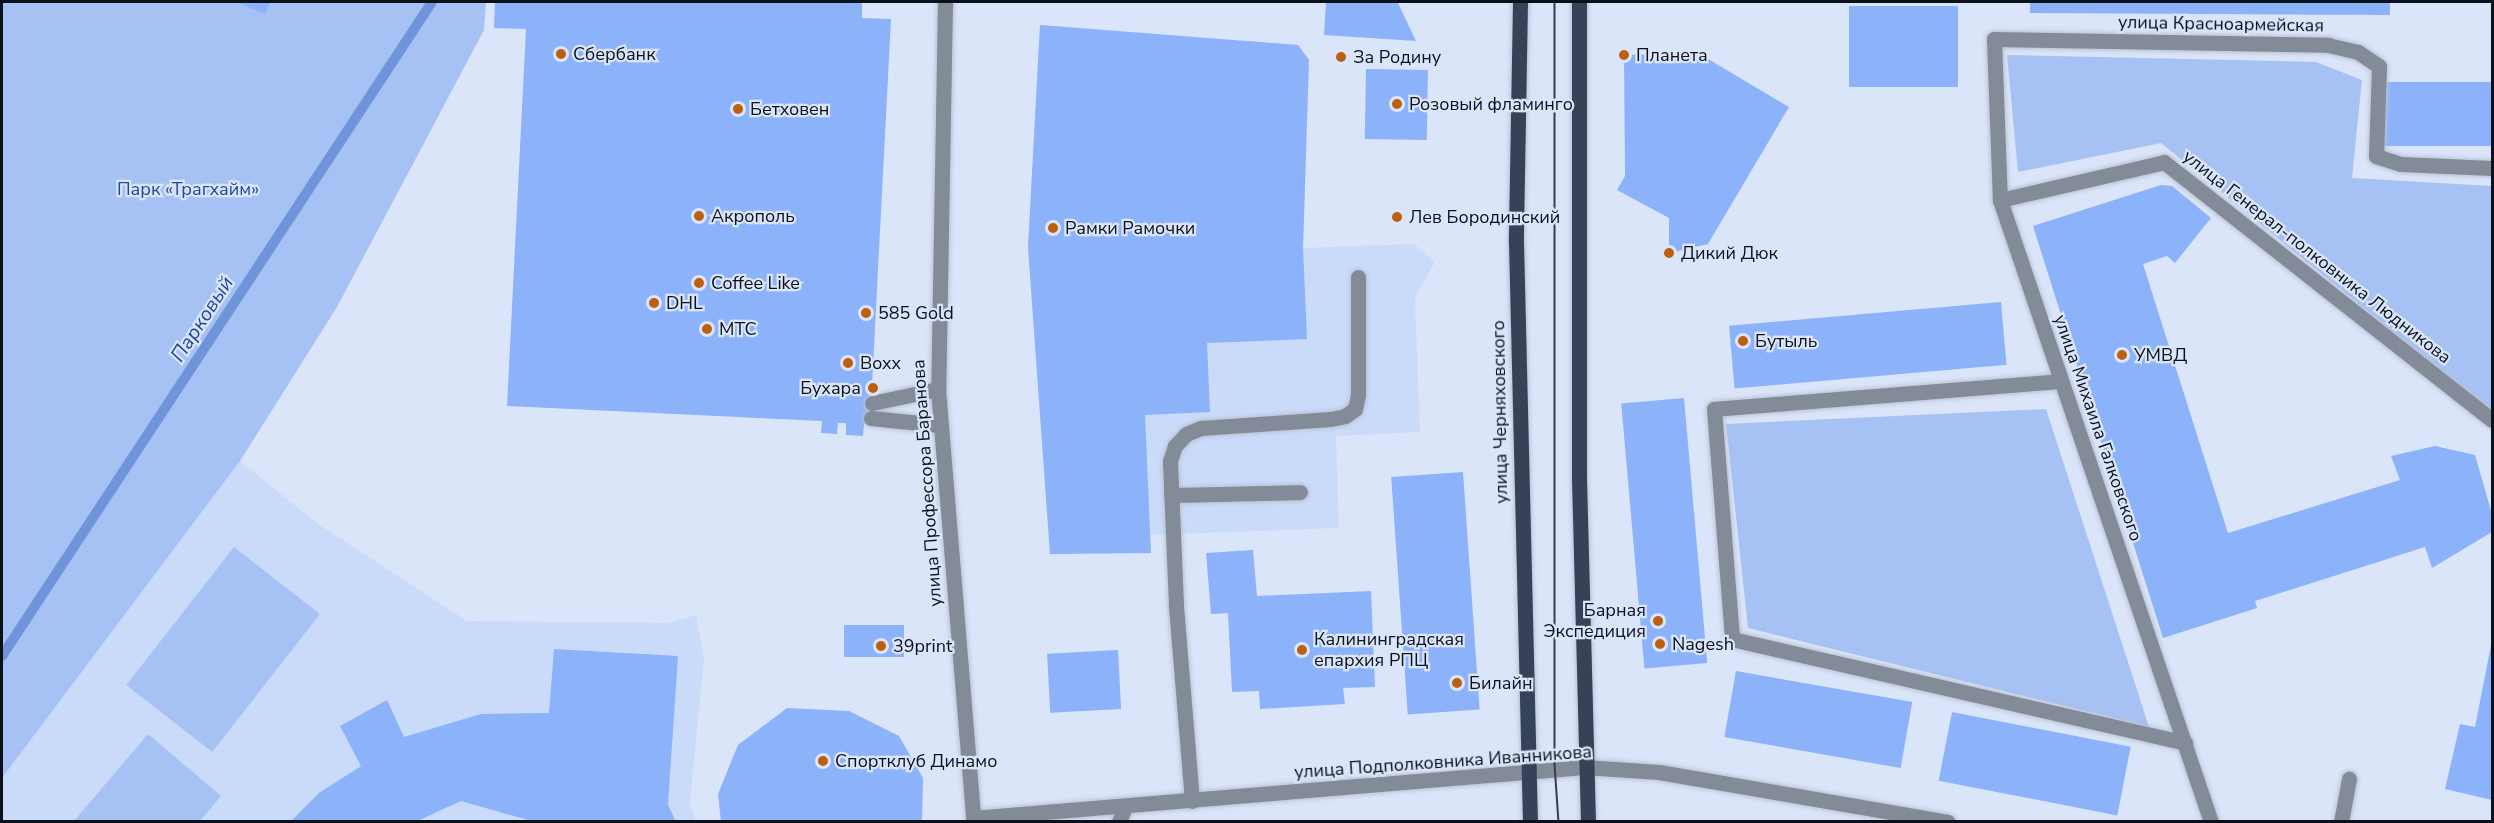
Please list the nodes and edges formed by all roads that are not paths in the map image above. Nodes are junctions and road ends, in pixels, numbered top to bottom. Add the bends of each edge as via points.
1 (945, 2) edge
2 (1520, 2) edge
3 (1579, 2) edge
4 (1994, 39) joint
5 (2493, 168) edge
6 (2000, 200) junction
7 (1358, 278) dead end
8 (2061, 381) junction
9 (938, 389) junction
10 (2493, 420) edge
11 (940, 425) junction
12 (1300, 492) dead end
13 (1171, 495) junction
14 (2184, 743) junction
15 (1584, 767) junction
16 (1526, 773) junction
17 (2349, 778) dead end
18 (1192, 801) junction
19 (1125, 806) junction
20 (973, 818) joint
21 (1910, 818) edge
22 (1119, 822) edge
23 (1530, 822) edge
24 (1588, 822) edge
25 (1948, 822) edge
26 (2211, 822) edge
27 (2341, 822) edge

1 - 9 street, улица Профессора Баранова
2 - 16 main road, улица Черняховского via 1516,242
3 - 15 main road
4 - 5 street, улица Красноармейская via 2328,45 2358,52 2379,66 2376,156 2401,164
4 - 6 street, улица Михаила Галковского
6 - 8 street, улица Михаила Галковского
6 - 10 street, улица Генерал-полковника Людникова via 2164,162
7 - 13 street via 1355,409 1331,419 1201,428 1186,434 1175,446 1170,461
8 - 14 street, улица Михаила Галковского
8 - 14 street via 1714,409 1732,639
9 - 11 street, улица Профессора Баранова
9 - 11 street via 871,410
11 - 20 street, улица Профессора Баранова
12 - 13 street
13 - 18 street
14 - 26 street, улица Михаила Галковского
15 - 16 street, улица Подполковника Иванникова
15 - 21 street, улица Подполковника Иванникова via 1659,772
15 - 24 main road
16 - 18 street, улица Подполковника Иванникова
16 - 23 main road, улица Черняховского
17 - 27 street
18 - 19 street, улица Подполковника Иванникова
19 - 20 street, улица Подполковника Иванникова
19 - 22 street
21 - 25 street, улица Подполковника Иванникова

